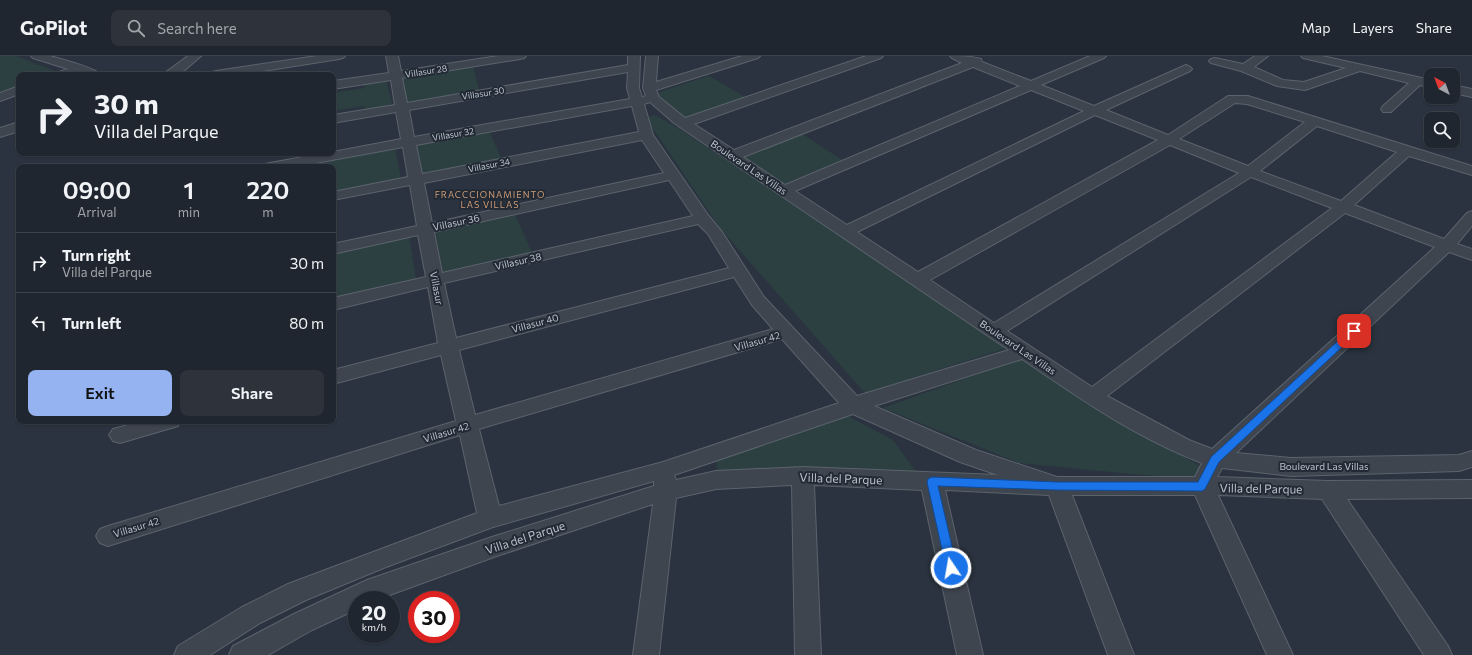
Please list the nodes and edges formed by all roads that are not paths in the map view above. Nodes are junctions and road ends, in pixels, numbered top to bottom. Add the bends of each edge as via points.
1 (37, 56) edge
2 (195, 56) edge
3 (339, 56) edge
4 (392, 56) edge
5 (520, 56) edge
6 (652, 56) edge
7 (754, 56) edge
8 (877, 56) edge
9 (956, 56) edge
10 (988, 56) edge
11 (1100, 56) edge
12 (1262, 56) edge
13 (1307, 56) edge
14 (1215, 61) dead end
15 (634, 62) edge
16 (972, 62) junction
17 (1245, 68) junction
18 (1360, 68) junction
19 (79, 69) junction
20 (1186, 69) dead end
21 (71, 72) edge
22 (87, 72) edge
23 (174, 72) edge
24 (235, 72) edge
25 (396, 76) junction
26 (1418, 81) junction
27 (1424, 82) edge
28 (336, 85) edge
29 (1031, 86) junction
30 (1460, 90) edge
31 (16, 91) edge
32 (1472, 93) edge
33 (647, 96) junction
34 (0, 97) edge
35 (402, 107) junction
36 (1387, 108) dead end
37 (1094, 111) junction
38 (336, 118) edge
39 (1315, 121) junction
40 (684, 123) junction
41 (16, 127) edge
42 (0, 133) edge
43 (646, 135) junction
44 (1169, 140) junction
45 (408, 142) junction
46 (1406, 150) junction
47 (336, 155) edge
48 (331, 156) edge
49 (732, 156) junction
50 (287, 164) edge
51 (1472, 170) edge
52 (1250, 172) junction
53 (673, 175) junction
54 (416, 180) junction
55 (783, 191) junction
56 (336, 195) edge
57 (1344, 206) junction
58 (1472, 216) edge
59 (702, 218) junction
60 (425, 229) junction
61 (845, 232) junction
62 (1447, 245) junction
63 (336, 248) edge
64 (1472, 255) edge
65 (737, 271) junction
66 (435, 280) junction
67 (917, 280) junction
68 (336, 303) edge
69 (994, 331) junction
70 (785, 332) junction
71 (449, 346) junction
72 (1025, 352) junction
73 (336, 376) edge
74 (1092, 397) junction
75 (853, 405) junction
76 (158, 424) edge
77 (467, 425) junction
78 (120, 434) dead end
79 (1215, 459) junction
80 (1472, 459) edge
81 (803, 476) junction
82 (665, 481) junction
83 (932, 482) junction
84 (1057, 486) junction
85 (1202, 486) junction
86 (1328, 490) junction
87 (1471, 491) edge
88 (490, 518) junction
89 (108, 536) dead end
90 (377, 560) junction
91 (376, 588) junction
92 (186, 655) edge
93 (242, 655) edge
94 (646, 655) edge
95 (808, 655) edge
96 (970, 655) edge
97 (1121, 655) edge
98 (1280, 655) edge
99 (1438, 655) edge

1 - 19 street
2 - 23 street
3 - 24 street
4 - 25 street, Villasur
5 - 25 street, Villasur 28
6 - 33 street
7 - 33 street, Villasur 32
8 - 40 street
9 - 16 street
10 - 16 street
11 - 29 street
12 - 17 street
13 - 18 street
14 - 17 street
15 - 33 street via 633,88
15 - 35 street, Villasur 30
16 - 29 street
16 - 49 street
17 - 18 street via 1281,83 1305,86
18 - 26 street
19 - 21 street
19 - 22 street
20 - 37 street
25 - 28 street, Villasur 28
25 - 35 street, Villasur
26 - 27 street
26 - 36 street
29 - 37 street
29 - 55 street
30 - 32 street
31 - 34 street
33 - 40 street, Boulevard Las Villas
33 - 43 street
33 - 45 street, Villasur 32
35 - 38 street, Villasur 30
35 - 45 street, Villasur
37 - 44 street
37 - 61 street
39 - 44 street via 1248,100 1232,99
39 - 46 street
39 - 52 street
40 - 49 street, Boulevard Las Villas
41 - 42 street
43 - 53 street
43 - 54 street, Villasur 34
44 - 52 street
44 - 67 street
45 - 47 street, Villasur 32
45 - 54 street, Villasur
46 - 51 street
46 - 57 street
48 - 50 street, Villasur 32
49 - 55 street, Boulevard Las Villas
52 - 57 street
52 - 69 street
53 - 59 street
53 - 60 street, Villasur 36
54 - 56 street, Villasur 34
54 - 60 street, Villasur
55 - 61 street, Boulevard Las Villas
57 - 62 street
57 - 74 street
58 - 62 street
59 - 65 street via 714,232
59 - 66 street, Villasur 38
60 - 63 street, Villasur 36
60 - 66 street, Villasur
61 - 67 street, Boulevard Las Villas
62 - 64 street
62 - 79 street
65 - 70 street via 758,301
65 - 71 street, Villasur 40
66 - 68 street, Villasur 38
66 - 71 street, Villasur
67 - 69 street, Boulevard Las Villas
69 - 72 street, Boulevard Las Villas
70 - 75 street
70 - 77 street, Villasur 42
71 - 73 street, Villasur 40
71 - 77 street, Villasur
72 - 74 street, Boulevard Las Villas
72 - 75 street, Villa del Parque
74 - 79 street, Boulevard Las Villas via 1181,446
75 - 82 street, Villa del Parque
75 - 84 street via 968,456
76 - 78 street
77 - 88 street, Villasur
77 - 89 street, Villasur 42
79 - 80 street, Boulevard Las Villas via 1291,467 1321,467 1458,463
79 - 85 street
81 - 82 street, Villa del Parque
81 - 83 street, Villa del Parque
81 - 95 street
82 - 88 street, Villa del Parque
82 - 91 street, Villa del Parque
82 - 94 street
83 - 84 street, Villa del Parque
83 - 96 street
84 - 85 street, Villa del Parque
84 - 97 street
85 - 86 street, Villa del Parque
85 - 98 street
86 - 87 street, Villa del Parque
86 - 99 street
88 - 90 street, Villa del Parque
90 - 91 street
90 - 92 street, Villa del Parque via 251,615
91 - 93 street, Villa del Parque via 303,622

